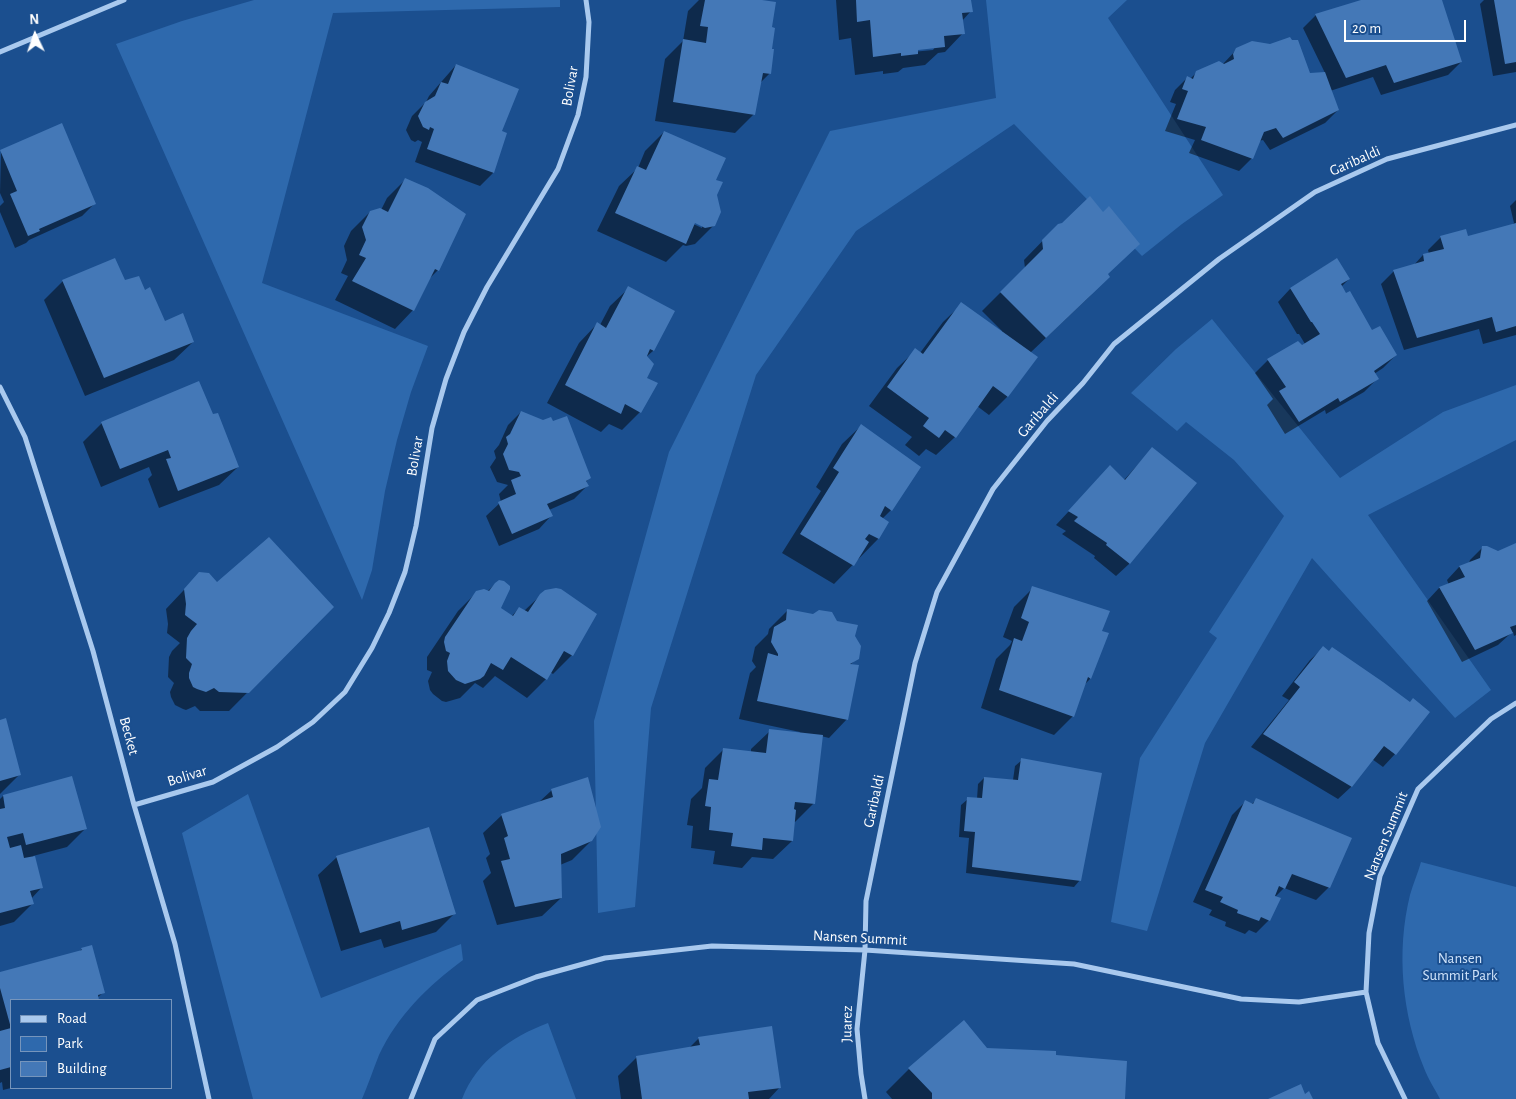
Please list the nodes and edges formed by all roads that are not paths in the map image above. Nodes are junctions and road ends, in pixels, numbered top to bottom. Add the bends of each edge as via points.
1 (124, 0) edge
2 (586, 0) edge
3 (0, 52) edge
4 (1516, 125) edge
5 (0, 387) edge
6 (1516, 704) edge
7 (134, 805) junction
8 (865, 950) junction
9 (1366, 992) junction
10 (209, 1099) edge
11 (411, 1099) edge
12 (865, 1099) edge
13 (1405, 1099) edge

1 - 3 street
2 - 7 street, Bolivar via 589,22 586,78 578,115 558,169 487,287 464,332 432,428 405,572 372,648 345,692 313,722 277,747 213,782
4 - 8 street, Garibaldi via 1387,159 1315,192 1219,258 1114,344 993,489 937,592 915,663 866,900
5 - 7 street, Becket via 25,437 46,500 93,651
6 - 9 street, Nansen Summit via 1491,719 1418,789 1380,876 1369,933
7 - 10 street, Becket via 175,944
8 - 9 street, Nansen Summit via 1074,964 1241,998 1299,1002
8 - 11 street, Nansen Summit via 712,946 605,958 536,977 477,1000 435,1039
8 - 12 street, Juarez via 857,1030
9 - 13 street, Nansen Summit via 1378,1043

